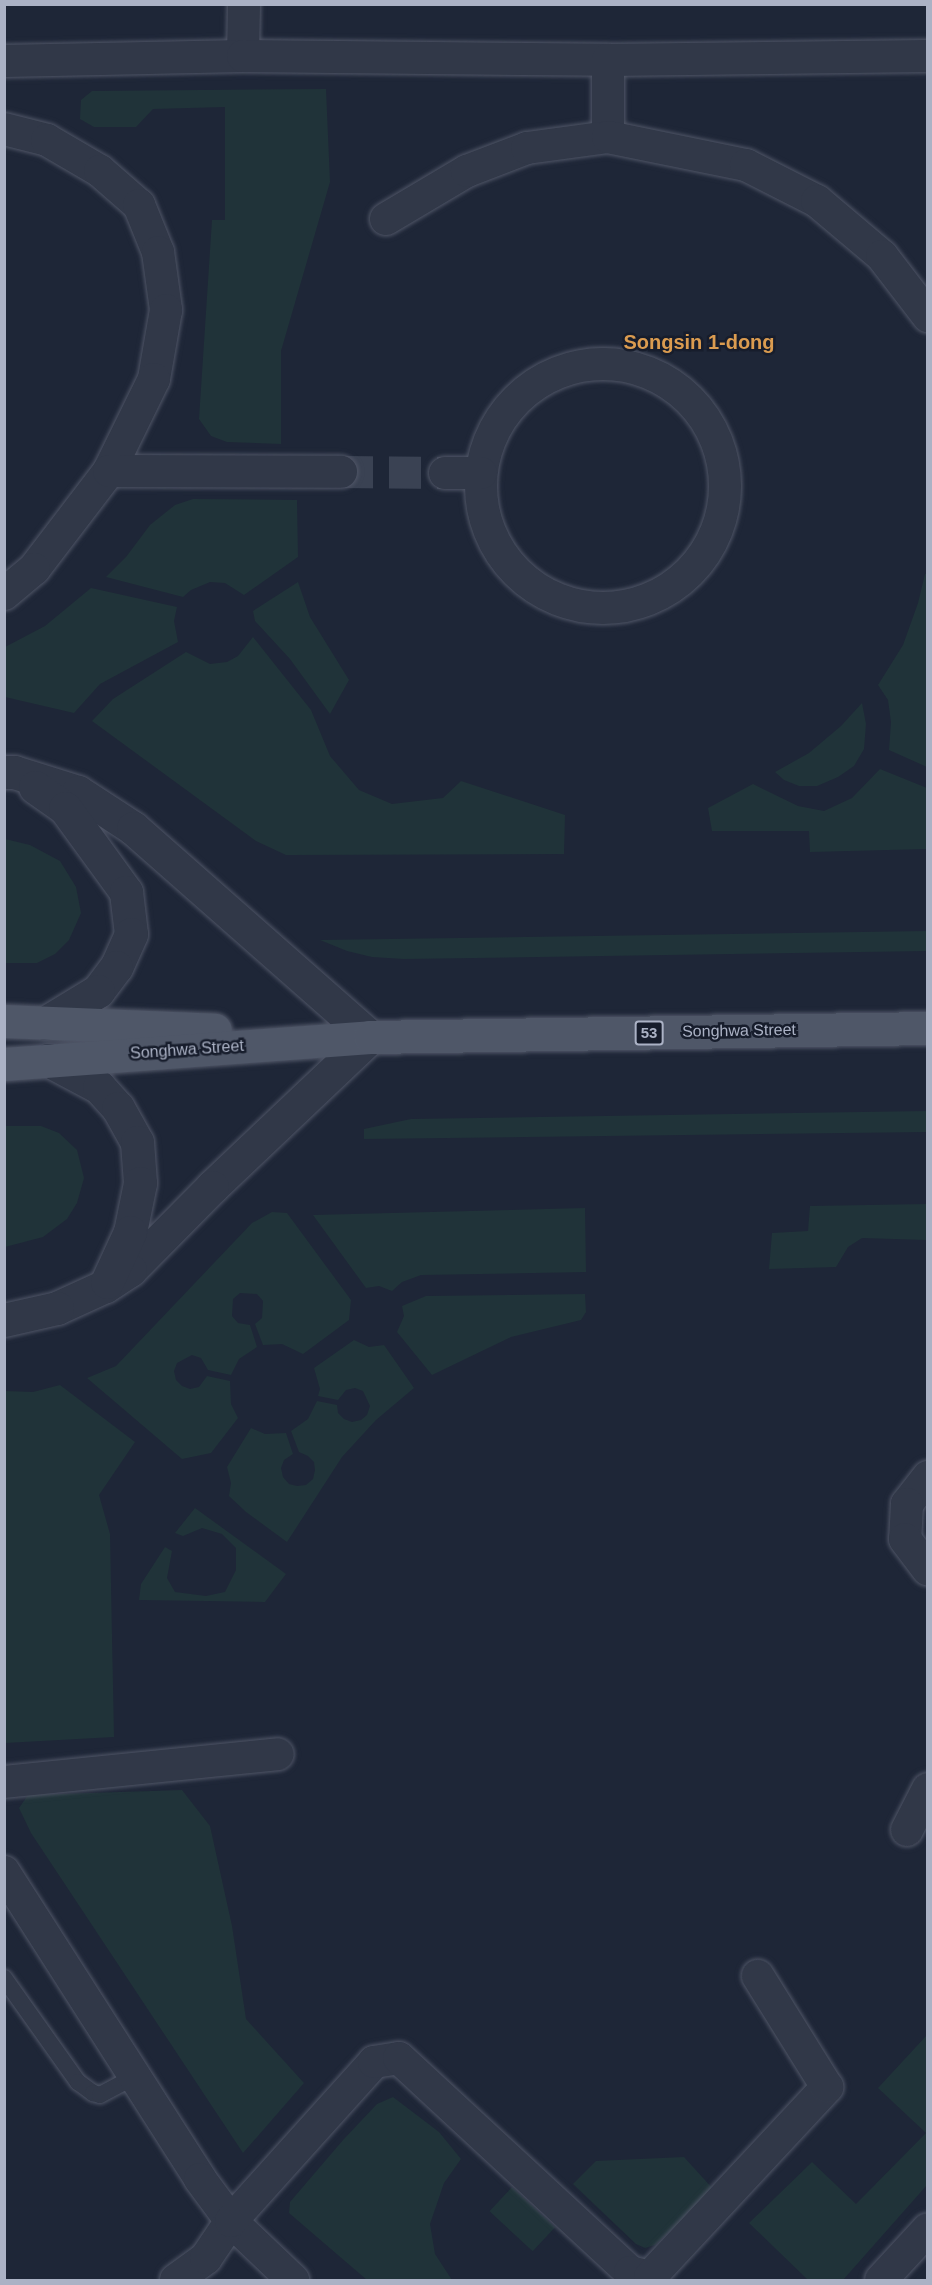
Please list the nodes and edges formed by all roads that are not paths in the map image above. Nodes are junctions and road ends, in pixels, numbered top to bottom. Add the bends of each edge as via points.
1 (244, 4) edge
2 (243, 56) junction
3 (927, 56) edge
4 (608, 60) junction
5 (4, 61) edge
6 (4, 129) edge
7 (608, 137) junction
8 (386, 219) dead end
9 (927, 316) edge
10 (109, 471) junction
11 (341, 472) tunnel mouth
12 (445, 473) tunnel mouth
13 (481, 473) junction
14 (4, 594) edge
15 (9, 772) edge
16 (4, 1021) edge
17 (45, 1023) junction
18 (927, 1028) edge
19 (370, 1037) junction
20 (48, 1060) junction
21 (4, 1064) edge
22 (105, 1286) junction
23 (4, 1320) edge
24 (927, 1477) edge
25 (927, 1569) edge
26 (278, 1754) dead end
27 (4, 1782) edge
28 (927, 1789) edge
29 (907, 1830) dead end
30 (4, 1872) edge
31 (758, 1976) dead end
32 (4, 1978) edge
33 (135, 2076) junction
34 (231, 2221) junction
35 (927, 2229) edge
36 (176, 2280) edge
37 (293, 2280) edge
38 (881, 2280) edge

1 - 2 street
2 - 4 street
2 - 5 street
3 - 4 street
4 - 7 street
6 - 10 street via 47,140 100,171 139,205 158,252 166,310 154,379
7 - 8 street via 527,148 467,171
7 - 9 street via 746,165 817,201 882,256
10 - 11 street
10 - 14 street via 34,569
12 - 13 street
13 - 13 street via 486,524 512,568 553,598 586,607 628,606 675,585 709,547 725,498 720,448 694,404 675,386 653,374 620,364 577,366 531,387 497,425
15 - 17 street via 65,808 126,892 131,933 116,967 98,991
15 - 19 street via 78,792 133,828
16 - 17 main road, Songhwa Street / 53
17 - 19 main road, Songhwa Street / 53
18 - 19 main road, Songhwa Street / 53
19 - 20 main road, Songhwa Street / 53
19 - 22 street via 137,1263
20 - 21 main road, Songhwa Street / 53
20 - 22 street via 99,1087 118,1108 137,1142 140,1183 130,1232
22 - 23 street via 57,1308
24 - 25 street via 907,1504 905,1539
26 - 27 street
28 - 29 street
30 - 33 street
31 - 34 street via 827,2087 650,2277 630,2272 399,2058 374,2062
32 - 33 lane via 78,2082 100,2095
33 - 34 street
34 - 36 street via 206,2258
34 - 37 street
35 - 38 street

